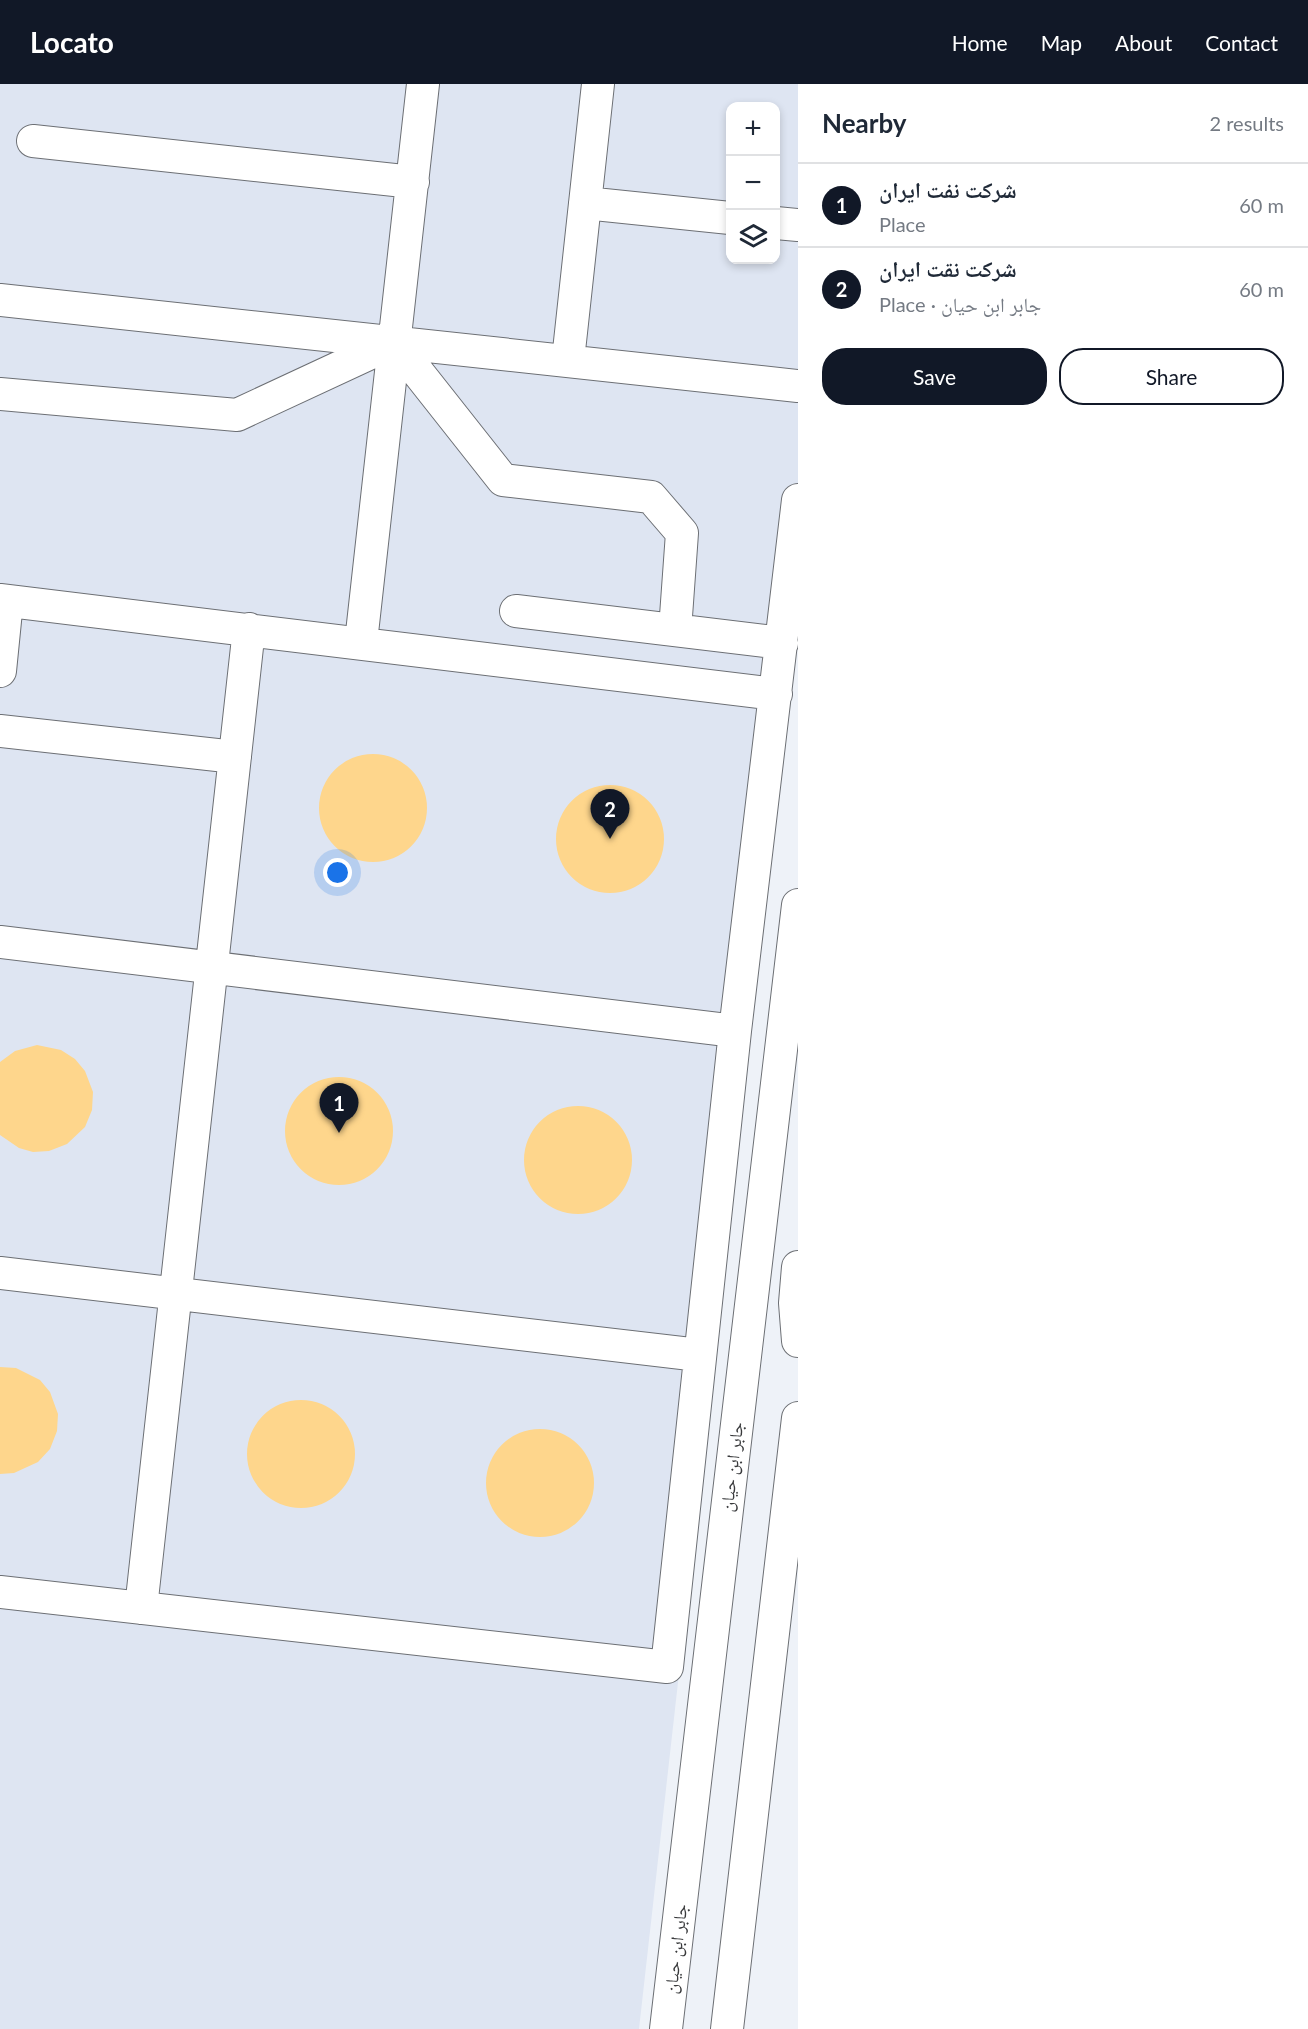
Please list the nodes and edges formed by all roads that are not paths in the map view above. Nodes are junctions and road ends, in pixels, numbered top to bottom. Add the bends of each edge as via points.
1 (423, 84) edge
2 (598, 84) edge
3 (33, 141) dead end
4 (412, 182) junction
5 (585, 203) junction
6 (726, 218) edge
7 (780, 223) edge
8 (798, 225) edge
9 (0, 300) edge
10 (394, 342) junction
11 (568, 360) junction
12 (798, 386) edge
13 (0, 394) edge
14 (798, 500) edge
15 (4, 601) edge
16 (516, 611) dead end
17 (249, 629) junction
18 (675, 630) junction
19 (361, 642) junction
20 (782, 643) junction
21 (0, 671) edge
22 (776, 694) junction
23 (0, 730) edge
24 (235, 757) junction
25 (798, 904) edge
26 (0, 942) edge
27 (212, 967) junction
28 (735, 1032) junction
29 (786, 1107) edge
30 (798, 1266) edge
31 (0, 1273) edge
32 (176, 1292) junction
33 (798, 1341) edge
34 (699, 1355) junction
35 (798, 1418) edge
36 (0, 1592) edge
37 (141, 1608) junction
38 (666, 2029) edge
39 (727, 2029) edge

1 - 4 street
2 - 5 street
3 - 4 street
4 - 10 street
5 - 6 street
5 - 11 street
7 - 8 street
9 - 10 street
10 - 11 street
10 - 13 street via 237,415
10 - 18 street via 503,480 651,497 681,533
10 - 19 street
11 - 12 street
14 - 20 street
15 - 17 street
15 - 21 street
16 - 18 street
17 - 19 street
17 - 24 street
18 - 20 street
19 - 22 street
20 - 22 street
22 - 28 street
23 - 24 street
24 - 27 street
25 - 29 street, جابر ابن حیان
26 - 27 street
27 - 28 street
27 - 32 street
28 - 34 street
29 - 38 street, جابر ابن حیان
30 - 33 street
31 - 32 street
32 - 34 street
32 - 37 street
34 - 37 street via 667,1667
35 - 39 street
36 - 37 street

